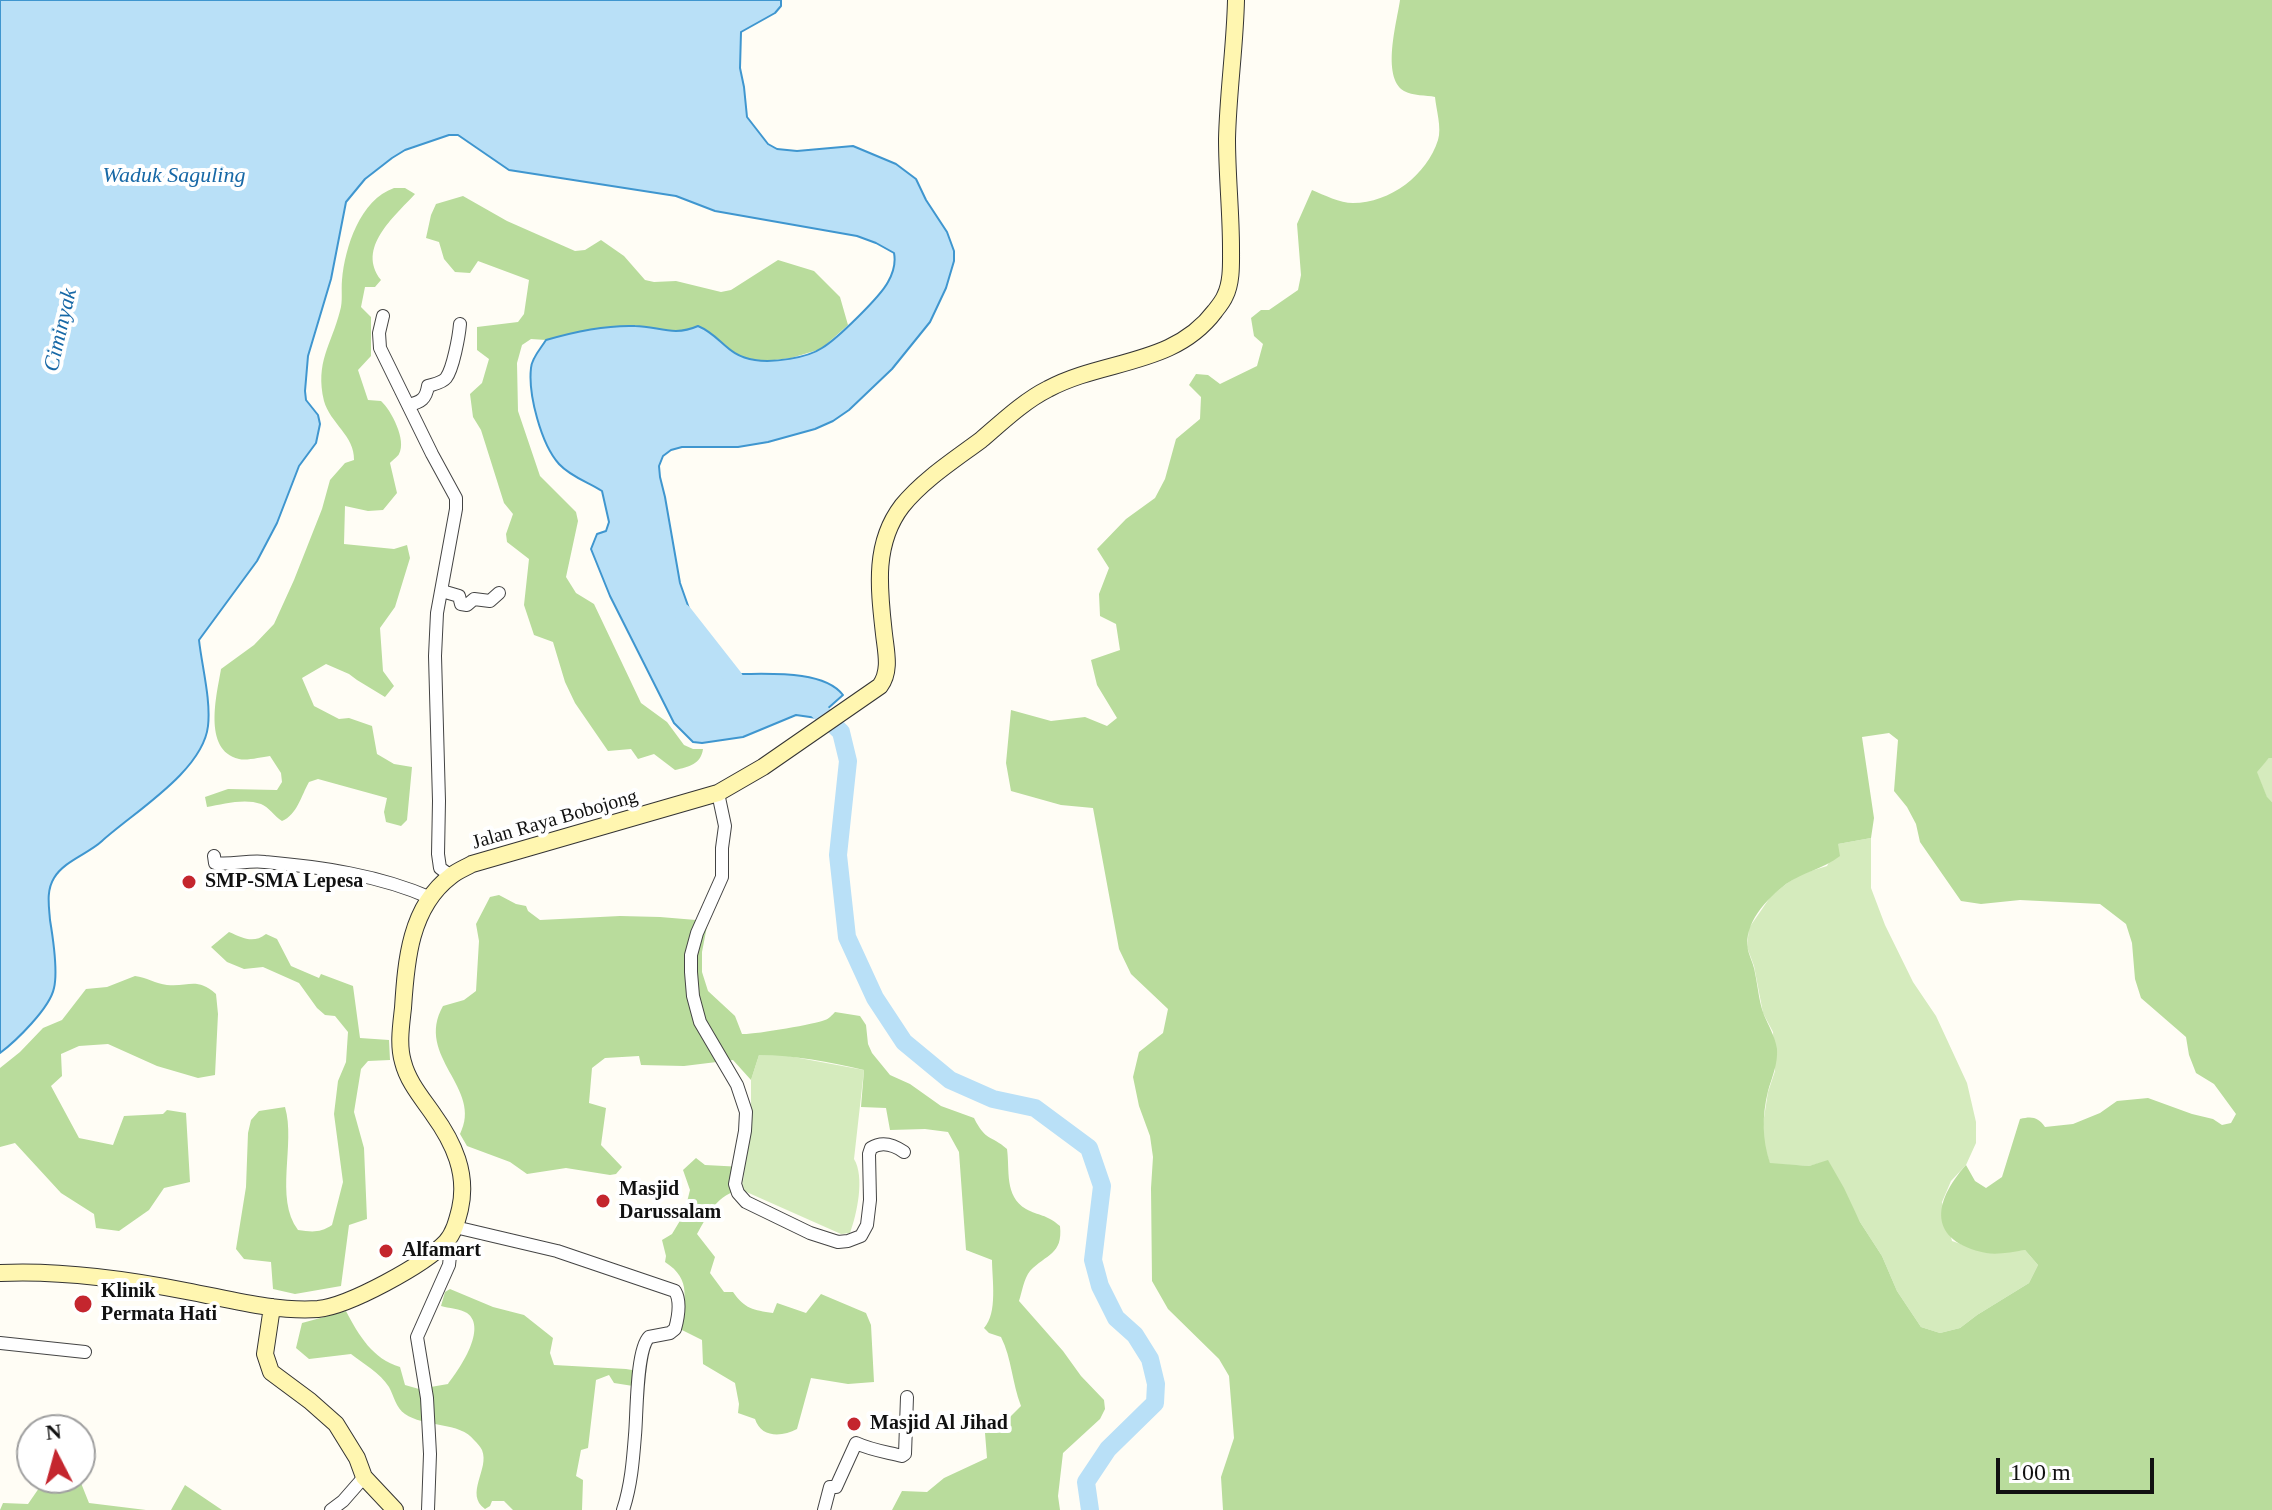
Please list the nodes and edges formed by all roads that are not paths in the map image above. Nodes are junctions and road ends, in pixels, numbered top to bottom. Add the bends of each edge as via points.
1 (1236, 0) edge
2 (383, 316) dead end
3 (460, 324) dead end
4 (409, 405) junction
5 (442, 591) junction
6 (499, 593) dead end
7 (718, 793) junction
8 (214, 856) dead end
9 (451, 876) junction
10 (431, 898) junction
11 (904, 1152) dead end
12 (455, 1227) junction
13 (446, 1242) junction
14 (0, 1273) edge
15 (272, 1307) junction
16 (0, 1343) edge
17 (85, 1352) dead end
18 (907, 1397) dead end
19 (364, 1477) junction
20 (331, 1510) edge
21 (395, 1510) edge
22 (428, 1510) edge
23 (623, 1510) edge
24 (824, 1510) edge

1 - 7 main road, Jalan Raya Bobojong via 1227,135 1231,261 1226,296 1177,346 1044,391 904,504 881,550 886,678
2 - 4 street via 380,348
3 - 4 street via 448,376 428,386 420,402
4 - 5 street via 456,498
5 - 6 street via 467,605 474,599 490,601
5 - 9 street via 434,668 438,854 440,868
7 - 9 main road, Jalan Raya Bobojong via 488,859
7 - 11 street via 725,826 722,877 697,933 691,972 700,1022 737,1085 746,1112 738,1193 810,1233 848,1241 861,1236 867,1225 871,1148 884,1144
8 - 10 street via 215,863 269,862 358,875
9 - 10 main road, Jalan Raya Bobojong
10 - 12 main road, Jalan Raya Bobojong via 411,938 400,1046 407,1074 446,1133 462,1169 463,1198
12 - 13 main road, Jalan Raya Bobojong
12 - 23 street via 557,1251 677,1294 675,1329 649,1337 644,1344
13 - 15 main road, Jalan Raya Bobojong via 392,1278 341,1303
13 - 22 street via 449,1265 417,1337 429,1426
14 - 15 main road, Jalan Raya Bobojong via 62,1273 145,1283
15 - 19 main road via 268,1366 336,1424
16 - 17 street
18 - 24 street via 905,1454 856,1443 836,1487 830,1487
19 - 20 street
19 - 21 main road

